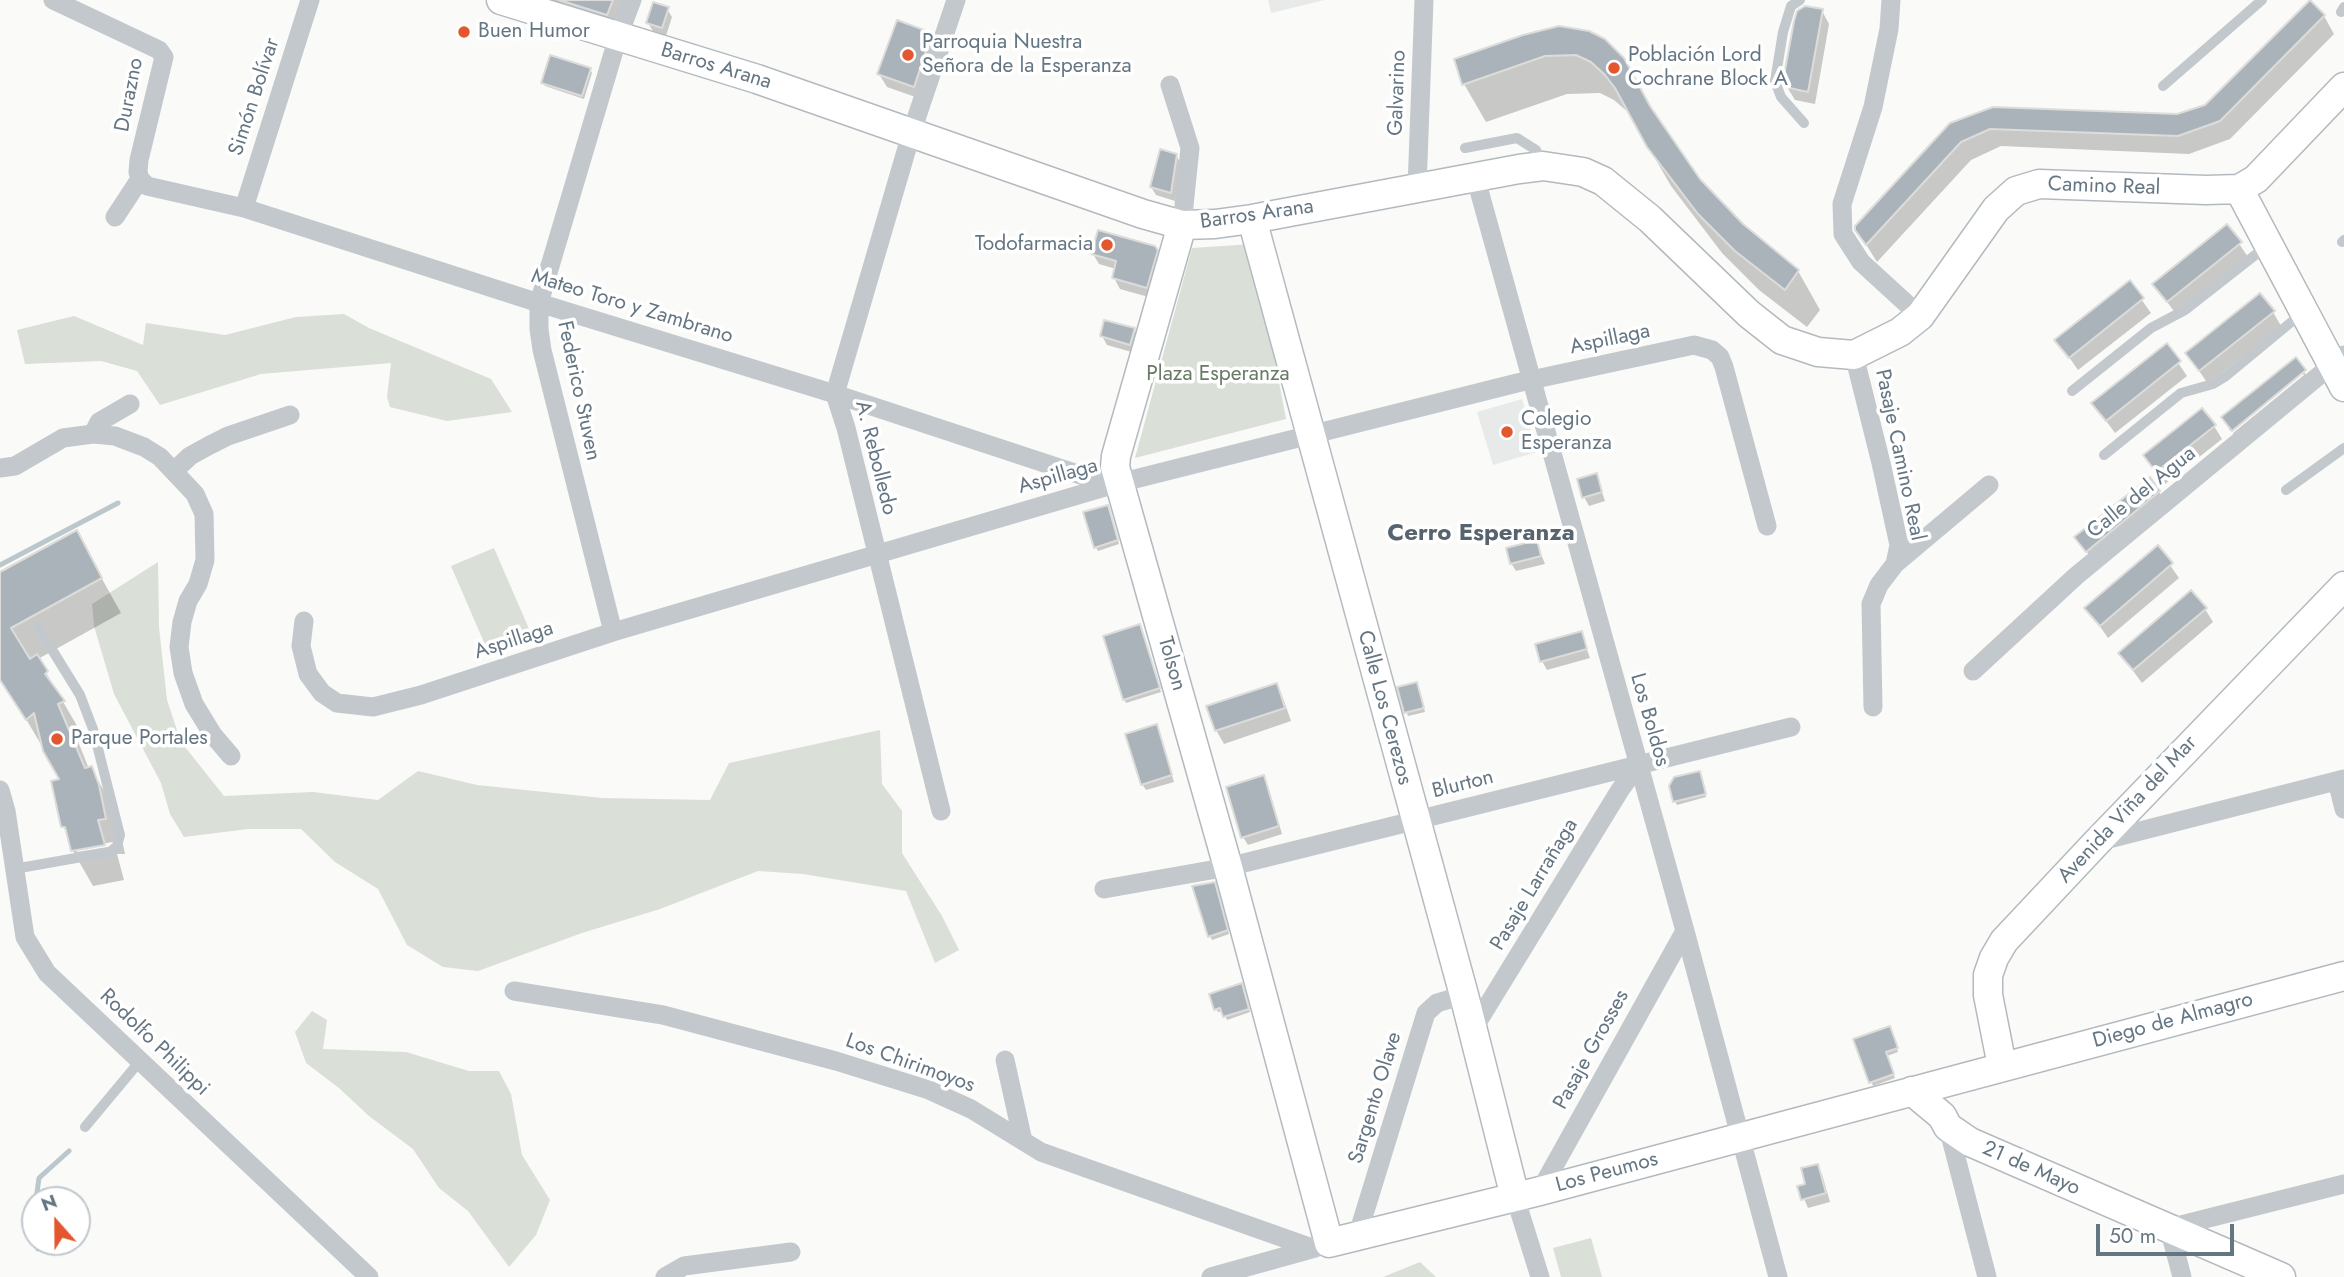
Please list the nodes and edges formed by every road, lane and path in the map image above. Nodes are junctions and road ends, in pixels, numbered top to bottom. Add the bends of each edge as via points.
1 (53, 0) edge
2 (310, 0) edge
3 (501, 0) edge
4 (632, 0) edge
5 (956, 0) edge
6 (1424, 0) edge
7 (1800, 0) edge
8 (1891, 0) edge
9 (2262, 0) edge
10 (618, 37) junction
11 (1170, 85) dead end
12 (2163, 86) dead end
13 (2343, 89) edge
14 (1804, 123) dead end
15 (912, 131) junction
16 (1465, 148) dead end
17 (1542, 166) junction
18 (1475, 176) junction
19 (140, 178) junction
20 (1417, 188) junction
21 (2239, 189) junction
22 (244, 208) junction
23 (115, 217) dead end
24 (1252, 219) junction
25 (1182, 225) junction
26 (2268, 244) junction
27 (539, 303) junction
28 (2304, 311) junction
29 (1920, 316) junction
30 (1854, 355) junction
31 (2340, 369) edge
32 (1531, 380) junction
33 (2073, 391) dead end
34 (835, 394) junction
35 (130, 404) dead end
36 (290, 415) dead end
37 (93, 434) junction
38 (1310, 434) junction
39 (2344, 448) edge
40 (2104, 455) dead end
41 (0, 468) edge
42 (174, 471) junction
43 (1115, 484) junction
44 (1989, 485) dead end
45 (2286, 489) dead end
46 (1768, 526) dead end
47 (876, 554) junction
48 (1895, 564) junction
49 (2344, 586) edge
50 (304, 621) dead end
51 (38, 627) dead end
52 (613, 632) junction
53 (1973, 671) dead end
54 (1872, 707) dead end
55 (1791, 727) dead end
56 (231, 756) dead end
57 (1638, 765) junction
58 (2341, 780) edge
59 (0, 790) edge
60 (2344, 809) edge
61 (941, 811) dead end
62 (1415, 821) junction
63 (2096, 843) junction
64 (1228, 867) junction
65 (14, 869) junction
66 (1104, 889) dead end
67 (1685, 931) junction
68 (2344, 976) edge
69 (514, 991) dead end
70 (1464, 995) junction
71 (1472, 1031) junction
72 (1005, 1060) dead end
73 (140, 1061) junction
74 (2002, 1066) junction
75 (1946, 1082) junction
76 (1912, 1091) junction
77 (1945, 1122) junction
78 (85, 1127) dead end
79 (1741, 1137) junction
80 (1023, 1141) junction
81 (2344, 1184) edge
82 (1528, 1194) junction
83 (2169, 1228) junction
84 (1357, 1237) junction
85 (1321, 1246) junction
86 (791, 1252) dead end
87 (369, 1277) edge
88 (665, 1277) edge
89 (1211, 1277) edge
90 (1540, 1277) edge
91 (1778, 1277) edge
92 (1987, 1277) edge
93 (2182, 1277) edge
94 (2281, 1277) edge

1 - 19 street, Durazno via 159,50 164,57 139,160
2 - 22 street, Simón Bolívar
3 - 10 street, Barros Arana
4 - 10 street, Federico Stuven
5 - 15 street, A. Rebolledo
6 - 20 street, Galvarino
7 - 14 lane via 1791,5 1775,80 1781,97
8 - 29 street via 1873,107 1842,204 1843,234 1861,261
9 - 12 lane
10 - 15 street, Barros Arana
10 - 27 street, Federico Stuven
11 - 25 street, Tolson via 1191,148
13 - 21 street via 2256,179
15 - 25 street, Barros Arana
15 - 34 street, A. Rebolledo
16 - 17 lane via 1517,138 1536,150
17 - 18 street, Barros Arana
17 - 30 street, Barros Arana via 1583,172 1603,181 1782,340 1818,352
18 - 20 street, Barros Arana
18 - 32 street, Los Boldos
19 - 22 street, Mateo Toro y Zambrano via 146,186
19 - 23 street, Durazno
20 - 24 street, Barros Arana
21 - 26 street
21 - 29 street, Camino Real via 2039,184 2016,191 1996,209
22 - 27 street, Mateo Toro y Zambrano
24 - 25 street, Barros Arana
24 - 38 street, Calle Los Cerezos
25 - 43 street, Tolson via 1116,456
26 - 28 street
26 - 33 lane
27 - 34 street, Mateo Toro y Zambrano
27 - 52 street, Federico Stuven via 542,350
28 - 31 street
28 - 40 lane via 2226,376 2181,394
29 - 30 street, Camino Real via 1900,332
30 - 48 street, Pasaje Camino Real via 1899,545
31 - 53 street, Calle del Agua via 2076,576
32 - 38 street, Aspillaga
32 - 46 street, Aspillaga via 1694,345 1712,350 1724,367
32 - 57 street, Los Boldos
34 - 43 street, Mateo Toro y Zambrano
34 - 47 street, A. Rebolledo
35 - 37 street via 99,422
36 - 42 street via 210,445
37 - 41 street via 62,438 15,466
37 - 42 street via 144,447
38 - 43 street, Aspillaga
38 - 62 street, Calle Los Cerezos
39 - 45 lane
42 - 56 street via 195,494 204,514 206,539 202,572 182,622 183,673 194,704
43 - 47 street, Aspillaga
43 - 64 street, Tolson
44 - 48 street, Pasaje Camino Real
47 - 52 street, Aspillaga
47 - 61 street, A. Rebolledo
48 - 54 street, Pasaje Camino Real via 1871,604
49 - 63 street, Avenida Viña del Mar
50 - 52 street, Aspillaga via 301,646 308,674 322,693 337,704 373,707
51 - 65 lane via 80,695 120,835 110,852
55 - 57 street, Blurton
57 - 62 street, Blurton
57 - 67 street, Los Boldos
57 - 71 street, Pasaje Larrañaga
58 - 60 street
58 - 63 street
59 - 65 street, Rodolfo Philippi
62 - 64 street, Blurton
62 - 70 street, Calle Los Cerezos
63 - 74 street, Avenida Viña del Mar via 2004,941 1994,958 1988,995
64 - 66 street, Blurton
64 - 85 street, Tolson
65 - 73 street, Rodolfo Philippi via 25,937 36,958
67 - 79 street, Los Boldos
67 - 82 street, Pasaje Grosses
68 - 74 street, Diego de Almagro
69 - 80 street, Los Chirimoyos via 663,1015 836,1061 929,1090
70 - 71 street, Calle Los Cerezos
70 - 84 street, Sargento Olave via 1437,1003 1426,1013
71 - 82 street, Calle Los Cerezos
72 - 80 street
73 - 78 lane
73 - 87 street, Rodolfo Philippi
74 - 75 street, Los Peumos
75 - 76 street, Los Peumos
75 - 77 street
76 - 77 street, 21 de Mayo
76 - 79 street, Los Peumos
77 - 83 street, 21 de Mayo via 1983,1148
77 - 92 street
79 - 82 street, Los Peumos
79 - 91 street, Los Boldos
80 - 85 street, Los Chirimoyos via 1041,1152
81 - 83 street
82 - 84 street, Los Peumos
82 - 90 street
83 - 93 street
83 - 94 street, 21 de Mayo
84 - 85 street, Los Peumos
85 - 89 street, Los Peumos
86 - 88 street via 684,1266

